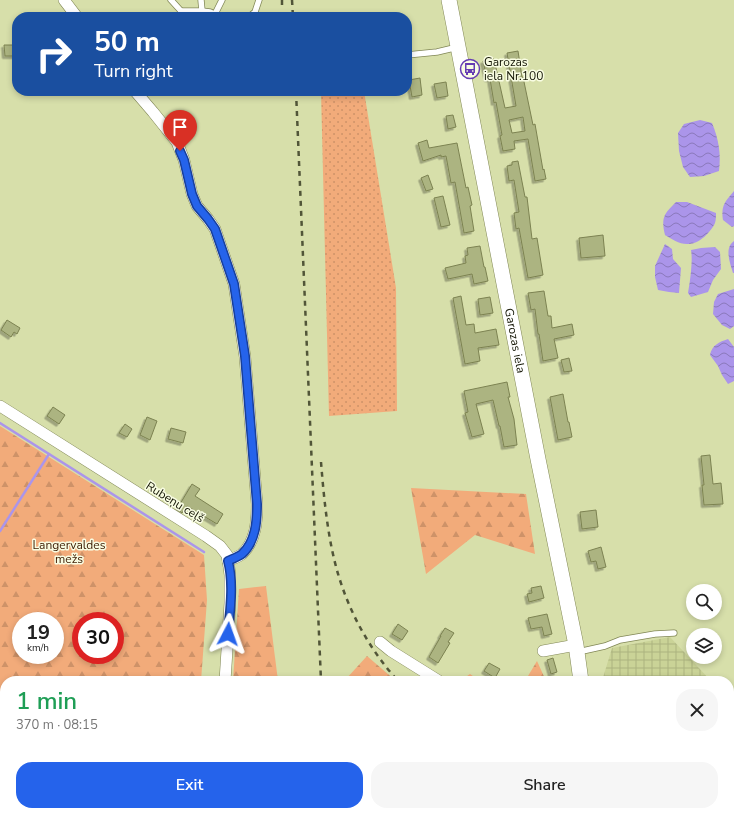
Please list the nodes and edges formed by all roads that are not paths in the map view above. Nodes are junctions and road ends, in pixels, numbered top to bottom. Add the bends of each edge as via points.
1 (64, 0) edge
2 (171, 0) edge
3 (201, 0) edge
4 (222, 0) edge
5 (259, 0) edge
6 (449, 0) edge
7 (202, 11) junction
8 (73, 12) edge
9 (180, 12) edge
10 (195, 12) edge
11 (210, 12) edge
12 (218, 12) edge
13 (254, 12) edge
14 (458, 47) junction
15 (412, 55) edge
16 (139, 96) edge
17 (0, 406) edge
18 (228, 561) junction
19 (674, 633) dead end
20 (380, 642) dead end
21 (577, 648) junction
22 (543, 651) dead end
23 (225, 676) edge
24 (431, 676) edge
25 (580, 676) edge

1 - 8 street
2 - 9 lane
3 - 7 lane
4 - 12 lane
5 - 13 lane
6 - 14 main road, Garozas iela
7 - 10 lane
7 - 11 lane
14 - 15 lane
14 - 21 main road, Garozas iela
16 - 18 street via 177,142 192,194 197,206 215,229 234,284 245,356 257,521 248,548 241,555
17 - 18 street, Rubeņu ceļš via 206,536 220,546
18 - 23 street, Rubeņu ceļš via 230,603
19 - 21 lane via 620,640 605,646
20 - 24 street
21 - 22 street
21 - 25 main road, Garozas iela

